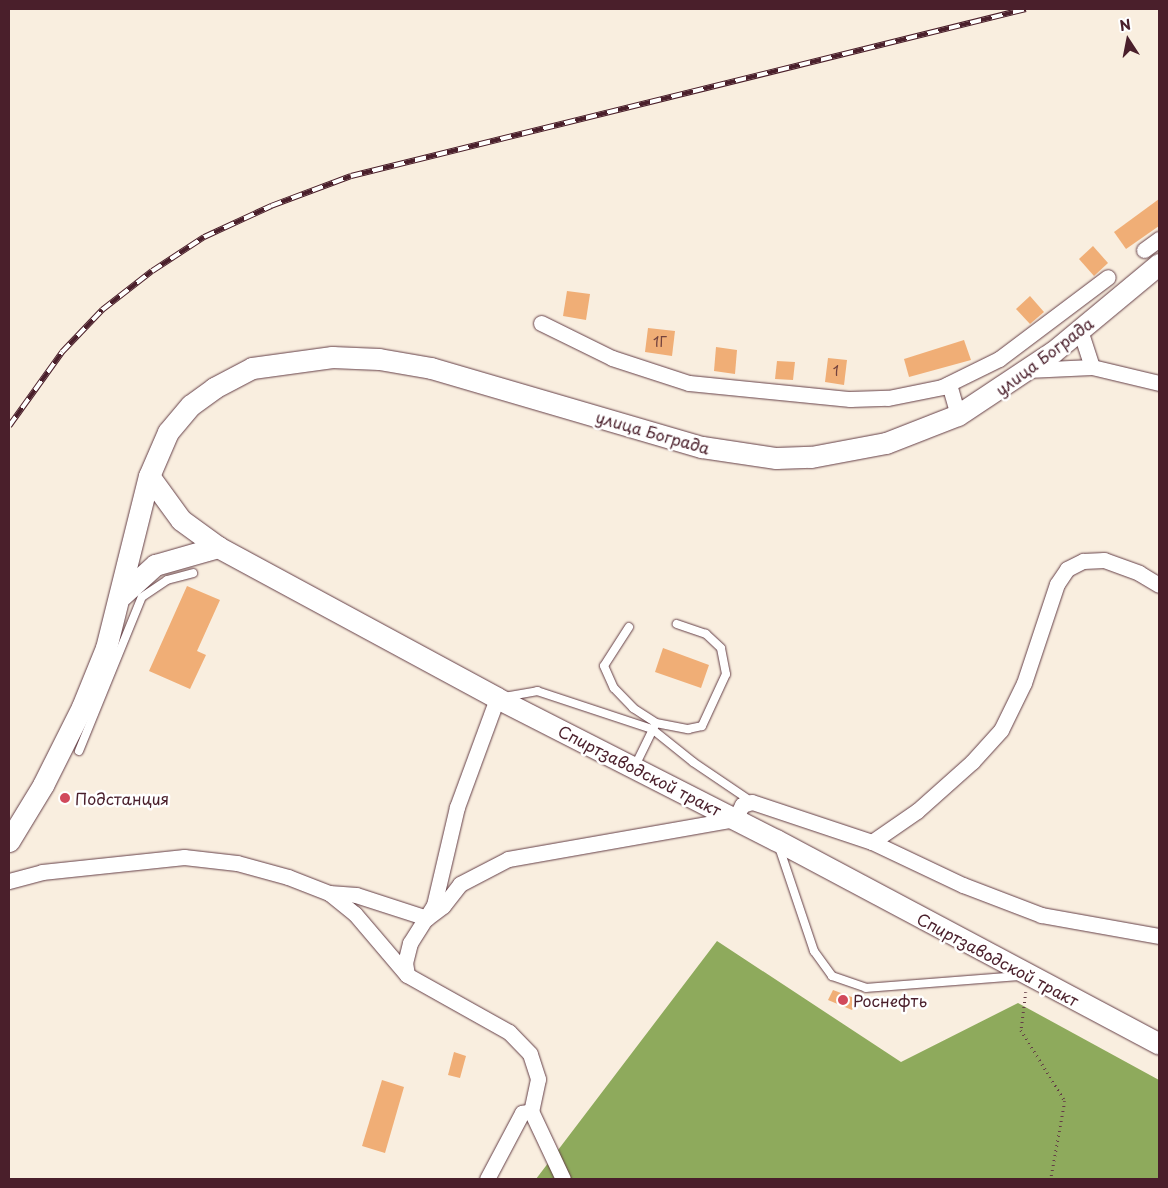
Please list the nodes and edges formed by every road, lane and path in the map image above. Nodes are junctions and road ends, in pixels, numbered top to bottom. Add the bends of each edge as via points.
1 (1159, 239) edge
2 (1152, 257) edge
3 (1108, 277) dead end
4 (542, 323) dead end
5 (1080, 330) junction
6 (1092, 367) junction
7 (1027, 370) junction
8 (1159, 383) edge
9 (949, 384) junction
10 (958, 415) junction
11 (149, 476) junction
12 (218, 547) junction
13 (193, 574) dead end
14 (1159, 585) edge
15 (122, 595) junction
16 (677, 624) dead end
17 (630, 627) dead end
18 (111, 657) junction
19 (497, 698) junction
20 (654, 726) junction
21 (80, 751) dead end
22 (634, 768) junction
23 (752, 802) junction
24 (735, 819) junction
25 (776, 840) junction
26 (9, 841) edge
27 (872, 842) junction
28 (9, 881) edge
29 (329, 893) junction
30 (427, 918) junction
31 (1159, 936) edge
32 (408, 974) junction
33 (1028, 976) junction
34 (1159, 1044) edge
35 (531, 1111) junction
36 (487, 1179) edge
37 (563, 1179) edge
38 (1051, 1179) edge

1 - 2 street
2 - 5 main road, улица Бограда
3 - 9 street via 999,359
4 - 9 street via 637,368 689,383 850,399 888,398
5 - 6 street
5 - 7 main road, улица Бограда
6 - 7 street
6 - 8 street
7 - 10 main road, улица Бограда
9 - 10 street
10 - 11 main road, улица Бограда via 886,443 811,457 776,458 702,447 431,368 379,359 332,357 252,368 214,388 191,405 168,432
11 - 12 main road, Спиртзаводской тракт via 181,520
11 - 15 main road, улица Бограда
12 - 15 main road via 154,565
12 - 19 main road, Спиртзаводской тракт
13 - 18 lane via 167,580 142,597
14 - 27 street via 1139,573 1104,560 1082,561 1067,569 1057,584 1024,683 1001,730 972,762 917,811
15 - 18 main road, улица Бограда
16 - 20 lane via 706,634 721,648 726,674 702,726 688,729
17 - 20 lane via 604,666 614,688
18 - 21 lane
18 - 26 main road, улица Бограда via 43,785
19 - 20 lane via 537,691
19 - 22 main road, Спиртзаводской тракт
19 - 30 street via 457,807 440,889
20 - 22 lane
20 - 23 lane via 693,762
22 - 24 main road, Спиртзаводской тракт
23 - 24 street via 742,805
23 - 27 street
24 - 25 main road, Спиртзаводской тракт
24 - 30 street via 508,859 460,884 443,906
25 - 33 main road, Спиртзаводской тракт
25 - 33 lane via 814,951 832,976 866,988
27 - 31 street via 963,885 1041,915
28 - 29 street via 42,872 184,857 237,864 288,877
29 - 30 street via 356,895
29 - 32 street via 355,914
30 - 32 street via 410,942 405,963
32 - 35 street via 509,1032 530,1054 538,1079
33 - 34 main road, Спиртзаводской тракт
33 - 38 path via 1021,1030 1065,1101
35 - 36 street via 522,1113
35 - 37 street

